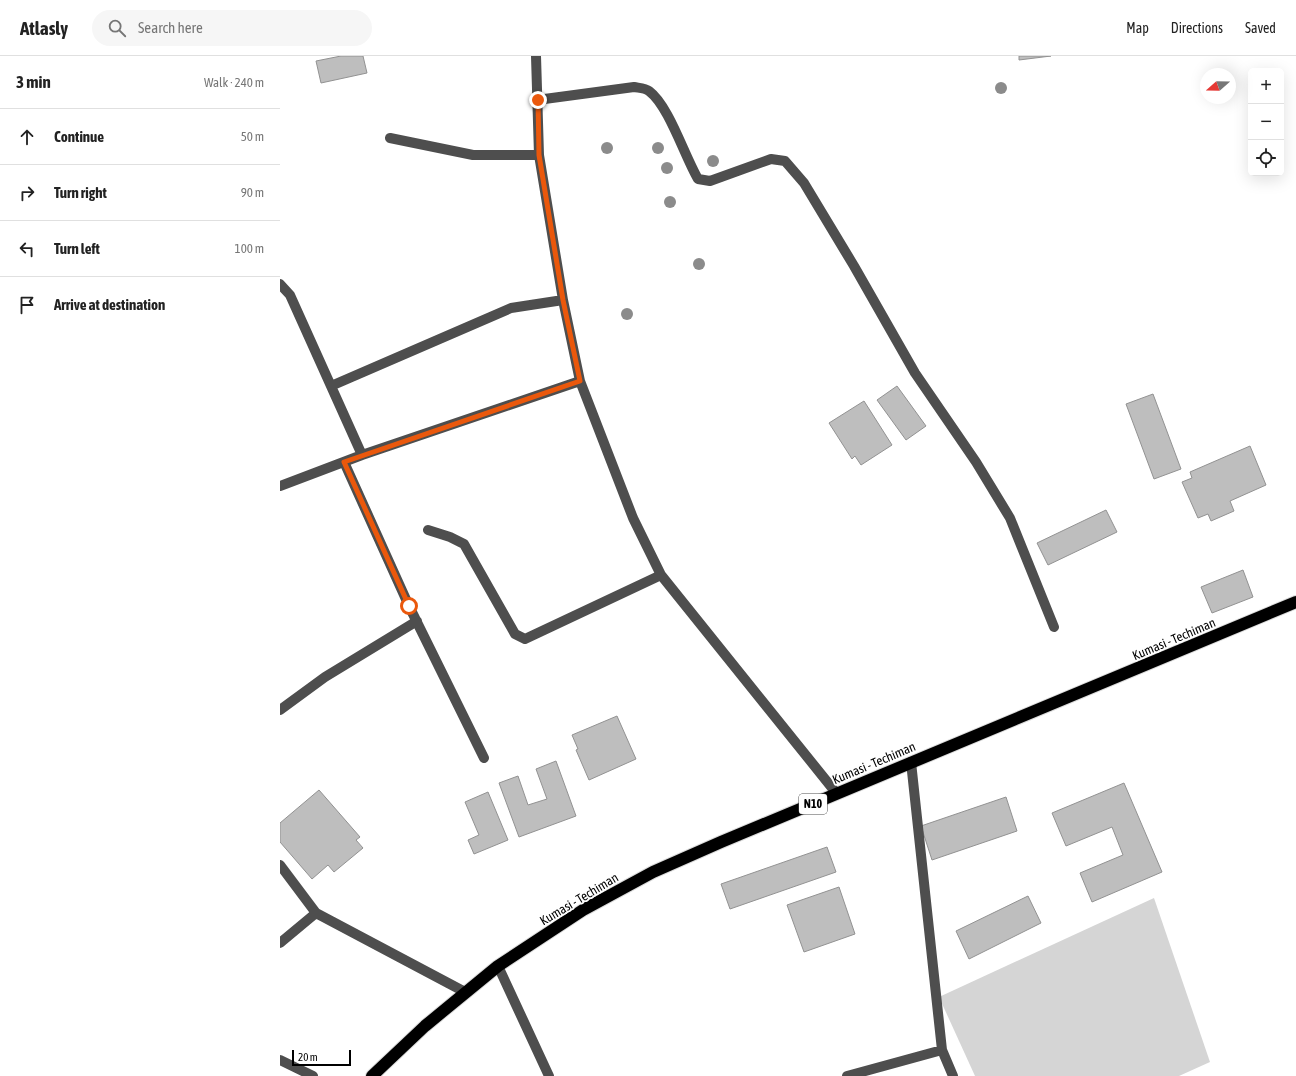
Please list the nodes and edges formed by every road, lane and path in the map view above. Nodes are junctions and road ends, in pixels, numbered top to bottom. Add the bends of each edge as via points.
1 (536, 56) edge
2 (538, 100) junction
3 (390, 138) dead end
4 (539, 155) junction
5 (280, 284) edge
6 (563, 300) junction
7 (580, 381) junction
8 (331, 386) junction
9 (362, 455) junction
10 (344, 462) junction
11 (280, 486) edge
12 (428, 530) dead end
13 (661, 575) junction
14 (1296, 602) edge
15 (417, 621) junction
16 (1054, 627) dead end
17 (280, 710) edge
18 (484, 758) dead end
19 (911, 762) junction
20 (837, 794) junction
21 (280, 866) edge
22 (316, 912) junction
23 (280, 943) edge
24 (498, 966) junction
25 (465, 992) junction
26 (942, 1050) junction
27 (280, 1060) edge
28 (313, 1076) edge
29 (372, 1076) edge
30 (549, 1076) edge
31 (846, 1076) edge
32 (952, 1076) edge

1 - 2 street
2 - 4 street
2 - 16 street via 634,87 648,90 664,107 698,179 710,181 771,159 786,161 804,183 915,373 976,462 1010,518
3 - 4 street via 473,155
4 - 6 street
5 - 8 street via 290,295
6 - 7 street
6 - 8 street via 511,308
7 - 9 street
7 - 13 street via 633,518
8 - 9 street
9 - 10 street
10 - 11 street
10 - 15 street
12 - 13 street via 464,544 515,634 525,639
13 - 20 street
14 - 19 highway, Kumasi - Techiman / N10
15 - 17 street via 326,677
15 - 18 street
19 - 20 highway, Kumasi - Techiman / N10
19 - 26 street
20 - 24 highway, Kumasi - Techiman / N10 via 653,872 583,910
21 - 22 street
22 - 23 street
22 - 25 street
24 - 25 highway, Kumasi - Techiman / N10
24 - 30 street
25 - 29 highway, Kumasi - Techiman / N10
26 - 31 street
26 - 32 street
27 - 28 street

